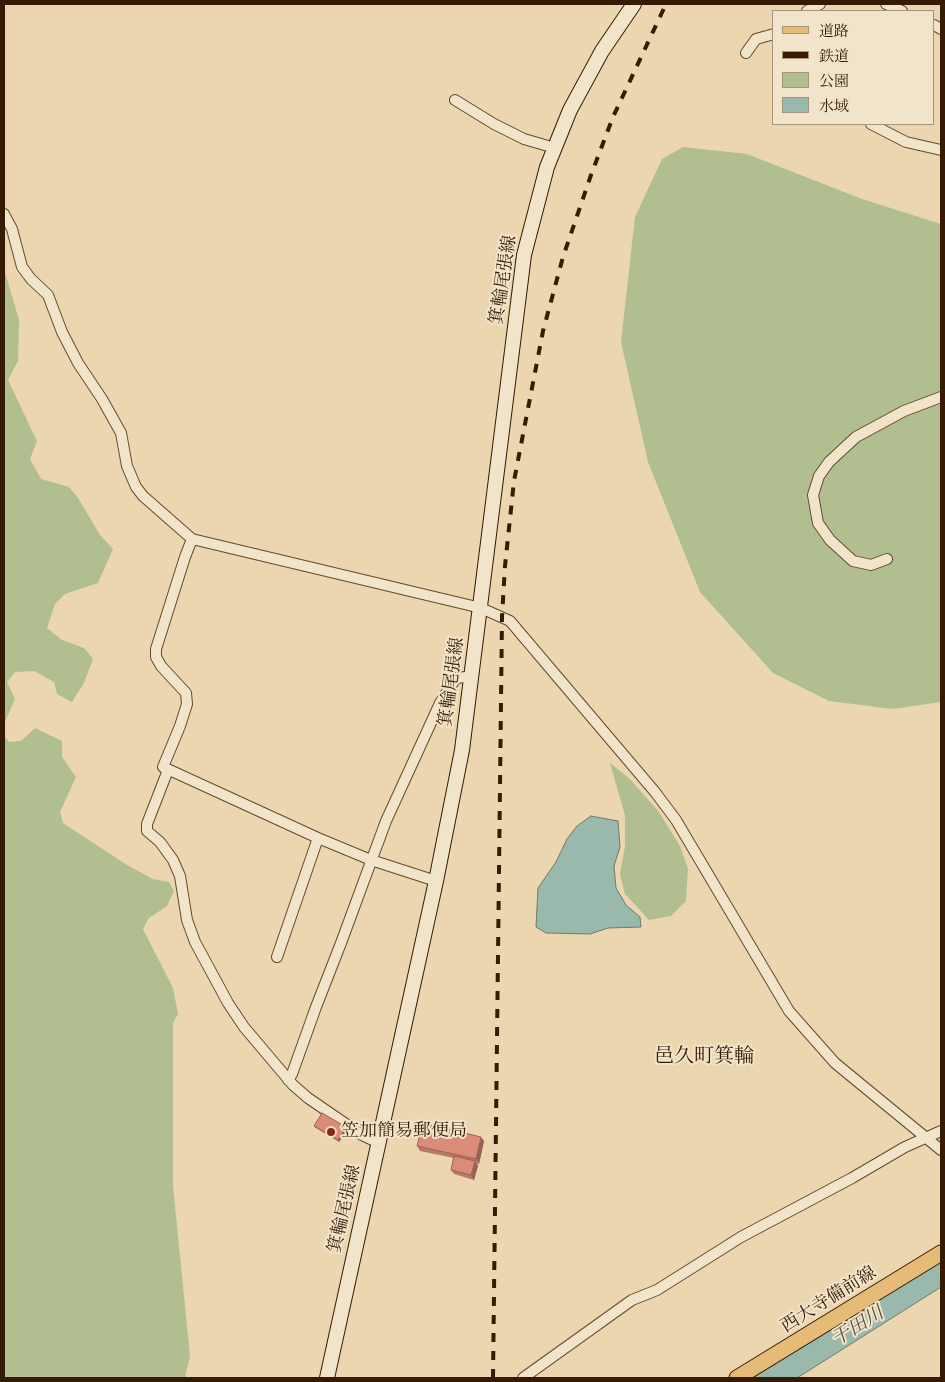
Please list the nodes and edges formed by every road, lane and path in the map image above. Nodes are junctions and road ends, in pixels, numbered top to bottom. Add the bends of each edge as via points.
1 (634, 4) edge
2 (820, 4) edge
3 (886, 4) edge
4 (809, 10) edge
5 (900, 10) edge
6 (772, 35) edge
7 (746, 54) dead end
8 (455, 100) dead end
9 (873, 125) edge
10 (555, 148) junction
11 (941, 150) edge
12 (4, 214) edge
13 (941, 397) edge
14 (192, 539) junction
15 (887, 559) dead end
16 (481, 608) junction
17 (472, 678) junction
18 (168, 770) junction
19 (318, 838) junction
20 (372, 860) junction
21 (436, 881) junction
22 (276, 957) dead end
23 (288, 1080) junction
24 (941, 1131) edge
25 (927, 1138) junction
26 (379, 1143) junction
27 (941, 1150) edge
28 (941, 1253) edge
29 (327, 1378) edge
30 (523, 1378) edge
31 (737, 1378) edge

1 - 10 main road, 箕輪尾張線 via 602,51 570,110
2 - 4 street
3 - 5 street
6 - 7 street via 756,39
8 - 10 street via 524,139
9 - 11 street via 906,142
10 - 16 main road, 箕輪尾張線 via 524,256
12 - 14 street via 12,229 22,267 48,295 78,363 121,433 127,466 136,487
13 - 15 street via 904,411 856,438 829,462 819,476 813,495 818,523 830,540 853,560 871,564
14 - 16 street
14 - 18 street via 156,649 161,666 186,693 187,704 163,767
16 - 17 main road, 箕輪尾張線
16 - 25 street via 510,621 676,820 789,1010 853,1078
17 - 20 street via 456,678 440,703
17 - 21 main road, 箕輪尾張線 via 462,750
18 - 19 street
18 - 23 street via 147,831 174,860 195,942 228,1003
19 - 20 street
19 - 22 street
20 - 21 street
20 - 23 street
21 - 26 main road, 箕輪尾張線
23 - 26 street via 316,1104
24 - 25 street
25 - 27 street
25 - 30 street via 742,1237 658,1290 632,1300
26 - 29 main road, 箕輪尾張線
28 - 31 main road, 西大寺備前線

